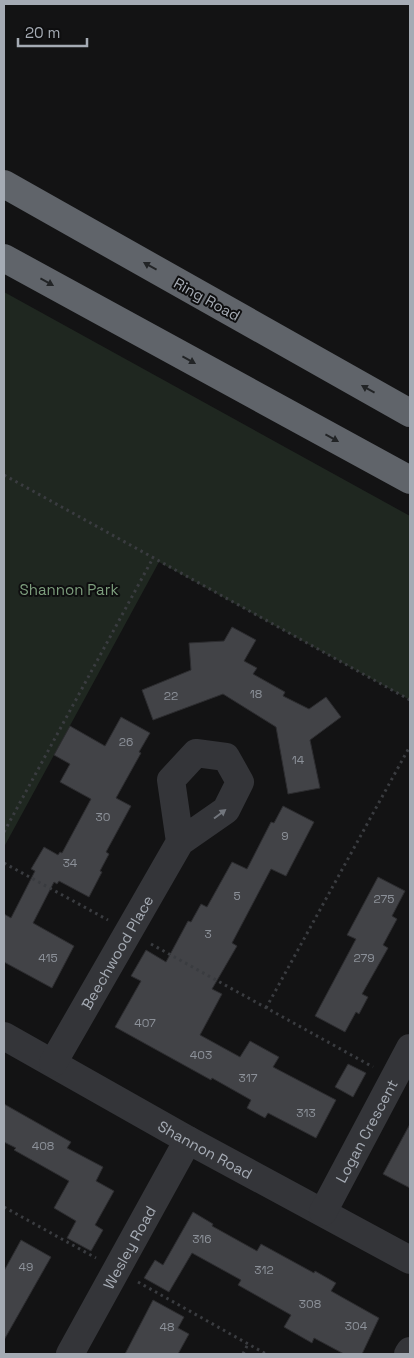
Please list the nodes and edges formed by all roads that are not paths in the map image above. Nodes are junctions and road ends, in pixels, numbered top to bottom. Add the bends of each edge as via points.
1 (4, 184) edge
2 (4, 258) edge
3 (410, 414) edge
4 (410, 480) edge
5 (180, 842) dead end
6 (4, 1036) edge
7 (410, 1048) edge
8 (53, 1063) junction
9 (188, 1140) junction
10 (323, 1212) junction
11 (410, 1260) edge
12 (410, 1351) edge
13 (70, 1354) edge
14 (408, 1354) edge

3 -> 1 highway, Ring Road
2 -> 4 highway
5 - 8 street, Beechwood Place
6 - 8 street, Shannon Road
7 - 10 street, Logan Crescent
8 - 9 street, Shannon Road
9 - 10 street, Shannon Road
9 - 13 street, Wesley Road
10 - 11 street, Shannon Road
12 - 14 street

